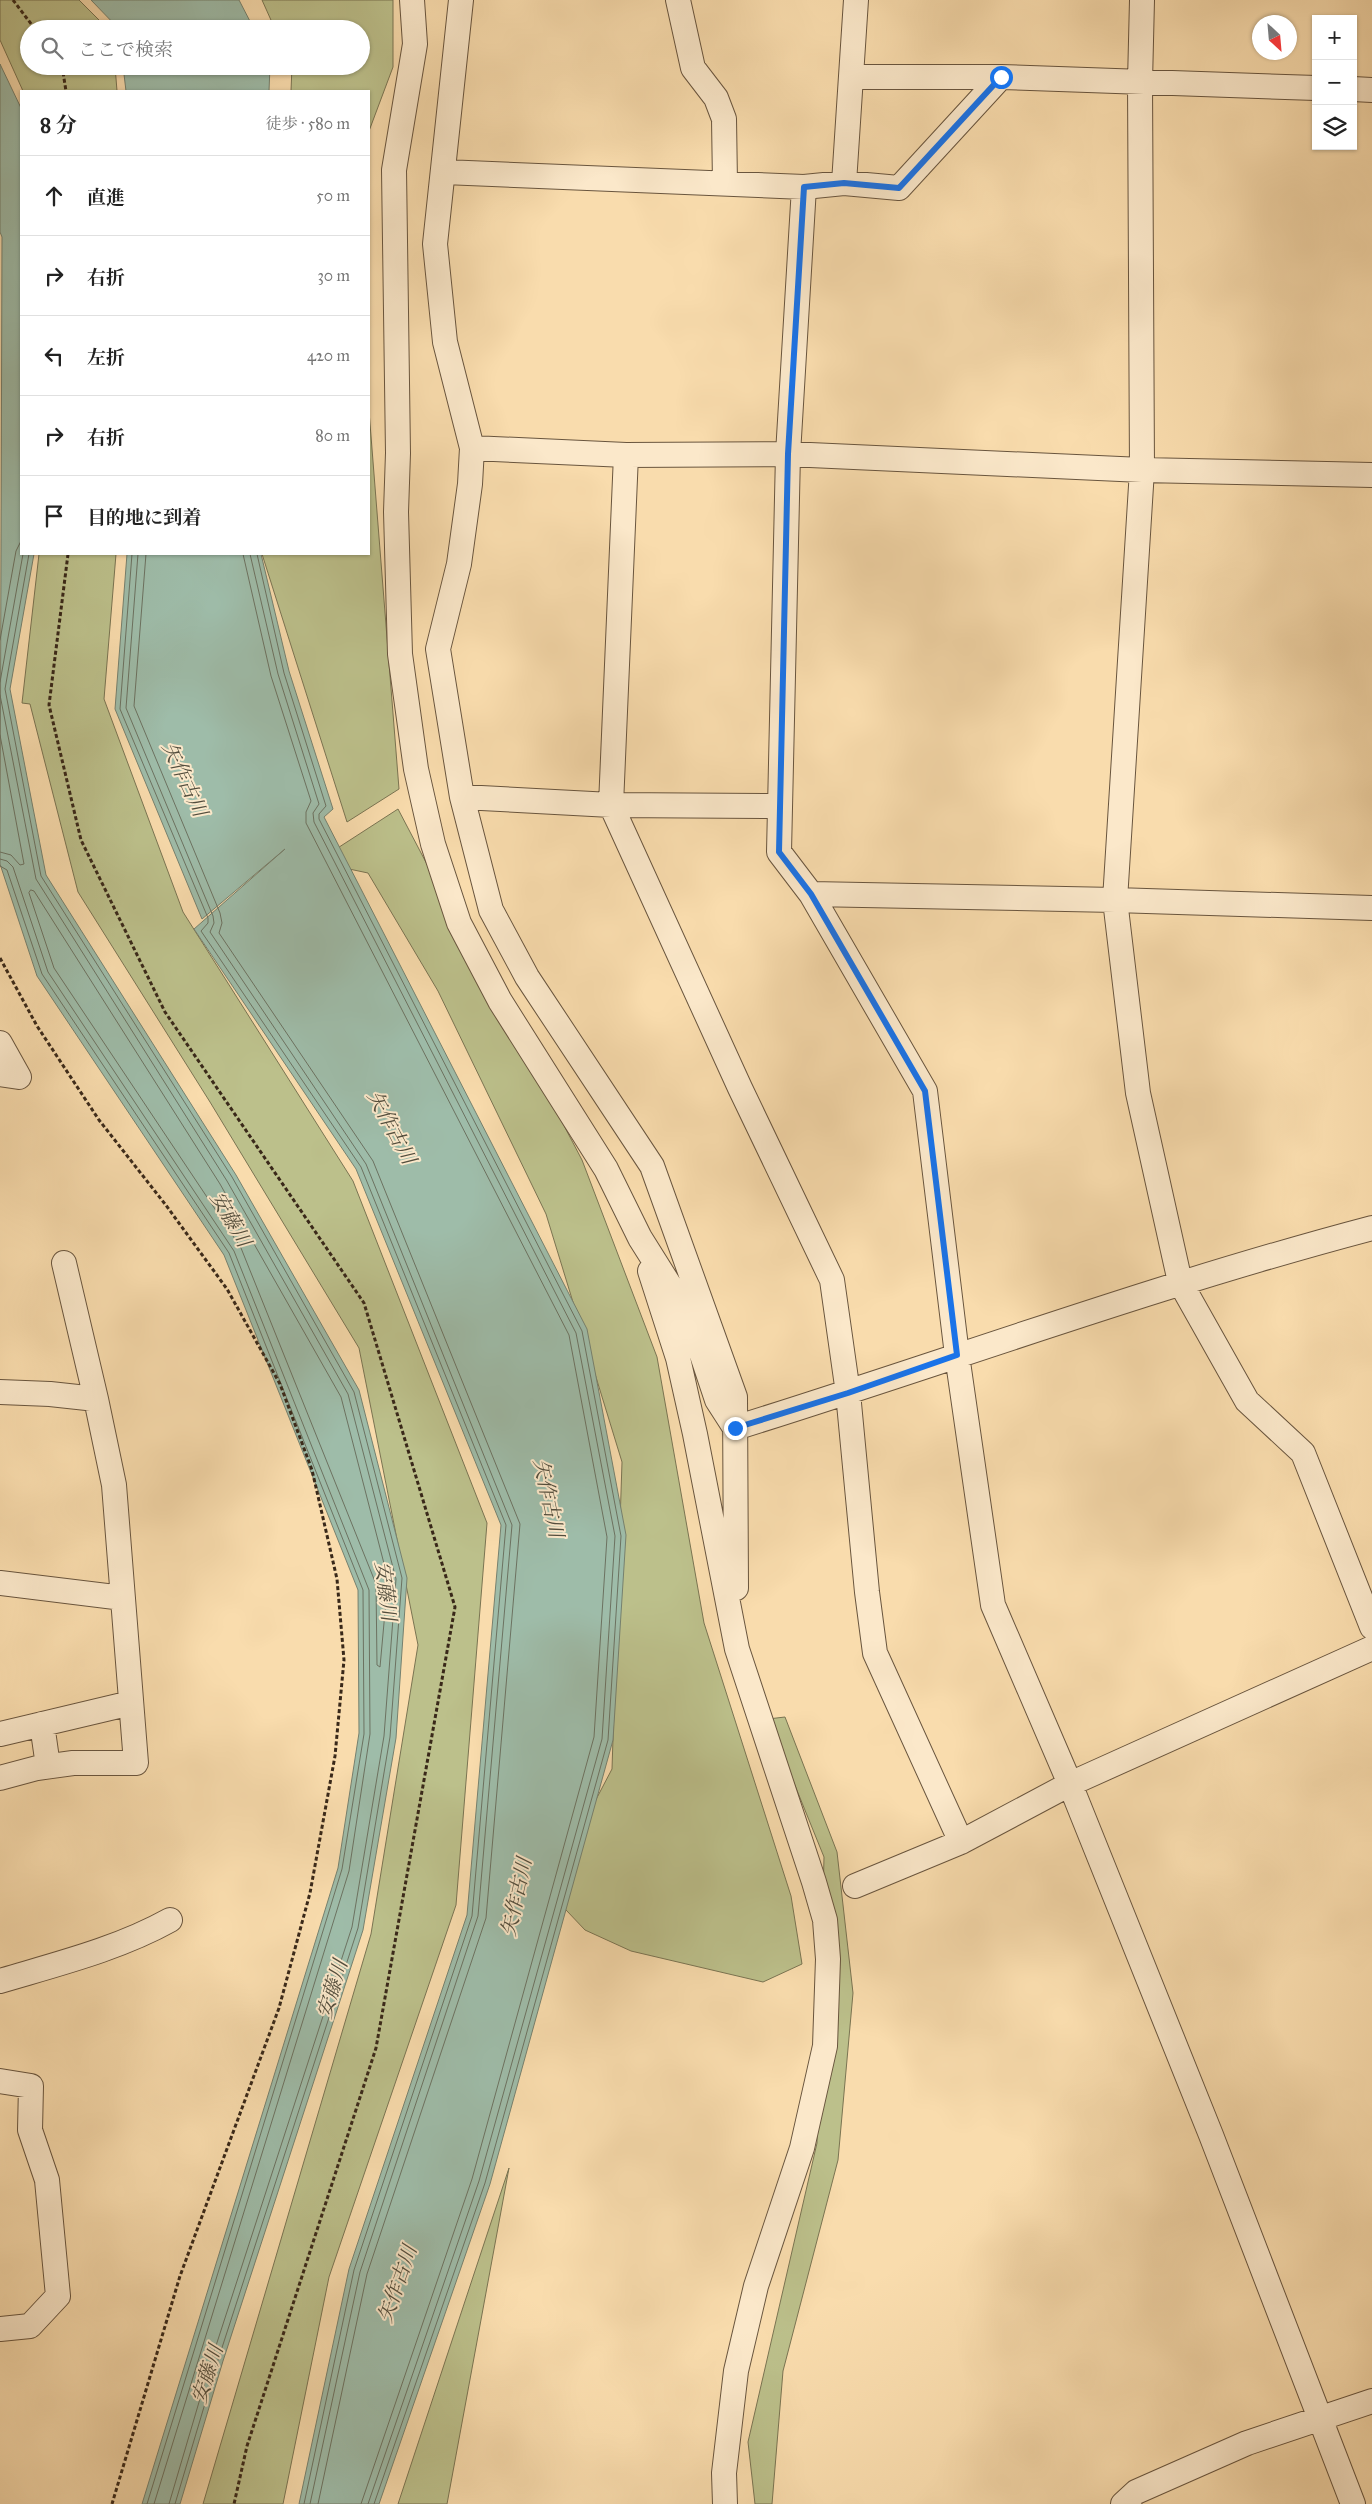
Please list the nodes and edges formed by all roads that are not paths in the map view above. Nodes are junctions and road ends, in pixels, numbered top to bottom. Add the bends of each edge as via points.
1 (412, 0) edge
2 (461, 0) edge
3 (678, 0) edge
4 (856, 0) edge
5 (1142, 0) edge
6 (850, 77) junction
7 (1001, 77) junction
8 (1140, 82) junction
9 (1312, 88) edge
10 (1357, 89) edge
11 (1372, 90) edge
12 (444, 172) junction
13 (725, 183) junction
14 (844, 183) junction
15 (804, 187) junction
16 (472, 448) junction
17 (788, 454) junction
18 (626, 455) junction
19 (1142, 470) junction
20 (1372, 475) edge
21 (462, 797) junction
22 (611, 805) junction
23 (780, 806) junction
24 (811, 894) junction
25 (1115, 900) junction
26 (1372, 908) edge
27 (0, 1044) edge
28 (0, 1074) edge
29 (1372, 1228) edge
30 (640, 1238) junction
31 (64, 1263) dead end
32 (1180, 1282) junction
33 (957, 1355) junction
34 (0, 1392) edge
35 (848, 1393) junction
36 (96, 1399) junction
37 (735, 1428) junction
38 (0, 1584) edge
39 (123, 1598) junction
40 (1372, 1627) edge
41 (1372, 1648) edge
42 (737, 1650) junction
43 (131, 1703) junction
44 (42, 1724) junction
45 (0, 1734) edge
46 (48, 1766) junction
47 (0, 1778) edge
48 (1070, 1784) junction
49 (961, 1842) junction
50 (855, 1886) dead end
51 (170, 1920) dead end
52 (0, 1981) edge
53 (0, 2081) edge
54 (0, 2329) edge
55 (1372, 2401) edge
56 (1320, 2419) junction
57 (724, 2473) junction
58 (725, 2504) edge
59 (734, 2504) edge
60 (1123, 2504) edge
61 (1353, 2504) edge

1 - 30 street via 414,44 394,170 400,654 416,768 432,844 459,923 500,1001 606,1169
2 - 12 street
3 - 13 street via 693,68 716,98 724,119
4 - 6 street
5 - 8 street
6 - 7 street
6 - 14 street
7 - 8 street
7 - 14 street via 899,188
8 - 9 street
8 - 19 street
10 - 11 street
12 - 13 street
12 - 16 street via 435,244 445,342
13 - 15 street
14 - 15 street
15 - 17 street
16 - 18 street
16 - 21 street via 459,564 438,649
17 - 18 street
17 - 19 street
17 - 23 street
18 - 22 street
19 - 20 street
19 - 25 street
21 - 22 street
21 - 37 street via 491,910 527,977 652,1166 735,1397
22 - 23 street
22 - 35 street via 832,1280
23 - 24 street via 779,852
24 - 25 street
24 - 33 street via 925,1091
25 - 26 street
25 - 32 street via 1138,1093
27 - 28 street via 20,1077
29 - 32 street
30 - 37 street via 689,1316 717,1400
30 - 42 street via 678,1358
31 - 36 street
32 - 33 street
32 - 40 street via 1247,1401 1303,1453
33 - 35 street
33 - 48 street via 993,1605
34 - 36 street
35 - 37 street
35 - 49 street via 875,1652
36 - 39 street via 114,1485
37 - 42 street
38 - 39 street
39 - 43 street
41 - 48 street
42 - 57 street via 814,1882 825,1920 828,1959 825,2046 802,2148 756,2286 736,2371
43 - 44 street
43 - 46 street via 136,1763
44 - 45 street
44 - 46 street
46 - 47 street
48 - 49 street
48 - 56 street via 1208,2126
49 - 50 street
51 - 52 street via 142,1934
53 - 54 street via 31,2086 30,2130 47,2180 58,2296 30,2326
55 - 56 street
56 - 60 street via 1247,2443 1136,2492
56 - 61 street
57 - 58 street
57 - 59 street

